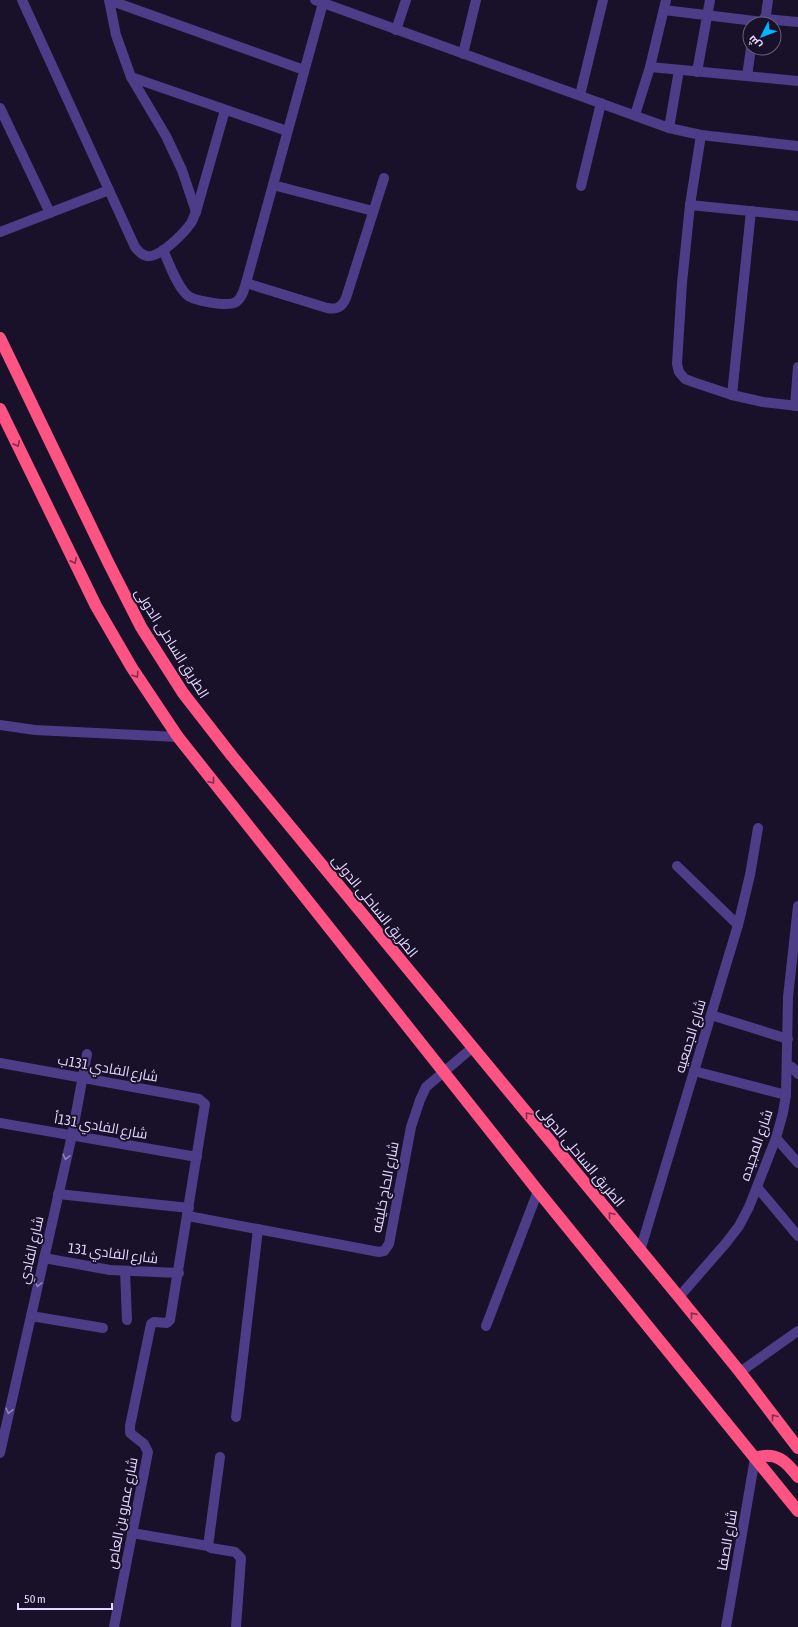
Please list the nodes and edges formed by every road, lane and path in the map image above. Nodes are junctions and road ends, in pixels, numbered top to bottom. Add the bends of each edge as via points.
1 (22, 0) edge
2 (109, 0) edge
3 (406, 0) edge
4 (476, 0) edge
5 (603, 0) edge
6 (710, 0) edge
7 (768, 0) edge
8 (319, 1) edge
9 (665, 5) edge
10 (707, 16) junction
11 (764, 16) edge
12 (742, 20) edge
13 (782, 22) edge
14 (798, 22) edge
15 (396, 30) junction
16 (463, 54) junction
17 (750, 56) edge
18 (650, 67) junction
19 (304, 70) junction
20 (679, 70) junction
21 (697, 72) junction
22 (747, 76) junction
23 (131, 77) junction
24 (798, 81) edge
25 (580, 95) junction
26 (601, 103) junction
27 (0, 108) edge
28 (225, 110) junction
29 (635, 115) junction
30 (668, 128) junction
31 (287, 131) junction
32 (701, 135) junction
33 (798, 146) edge
34 (384, 178) dead end
35 (273, 185) junction
36 (581, 186) dead end
37 (109, 190) junction
38 (690, 204) junction
39 (374, 211) junction
40 (751, 211) junction
41 (196, 212) junction
42 (50, 213) junction
43 (798, 216) edge
44 (0, 232) edge
45 (162, 250) junction
46 (246, 283) junction
47 (0, 338) edge
48 (798, 367) edge
49 (732, 395) junction
50 (796, 406) edge
51 (0, 409) edge
52 (0, 725) edge
53 (178, 737) junction
54 (758, 828) dead end
55 (677, 866) dead end
56 (798, 906) edge
57 (738, 925) junction
58 (796, 948) edge
59 (793, 998) edge
60 (711, 1015) junction
61 (788, 1039) junction
62 (472, 1048) junction
63 (87, 1054) dead end
64 (0, 1064) edge
65 (794, 1069) edge
66 (444, 1071) junction
67 (694, 1071) junction
68 (82, 1077) junction
69 (786, 1095) junction
70 (205, 1107) joint
71 (0, 1123) edge
72 (72, 1136) junction
73 (776, 1138) junction
74 (197, 1157) junction
75 (798, 1163) edge
76 (757, 1187) junction
77 (538, 1191) junction
78 (58, 1194) junction
79 (188, 1212) junction
80 (258, 1229) junction
81 (798, 1236) edge
82 (640, 1251) junction
83 (44, 1258) junction
84 (126, 1271) junction
85 (179, 1273) junction
86 (679, 1297) junction
87 (31, 1316) junction
88 (127, 1320) dead end
89 (486, 1326) dead end
90 (102, 1328) dead end
91 (798, 1331) edge
92 (740, 1372) junction
93 (236, 1417) dead end
94 (798, 1448) edge
95 (0, 1453) edge
96 (220, 1457) dead end
97 (755, 1458) junction
98 (798, 1477) edge
99 (798, 1510) edge
100 (132, 1533) junction
101 (208, 1546) junction
102 (114, 1627) edge
103 (236, 1627) edge
104 (726, 1627) edge

1 - 37 street
2 - 19 street
2 - 23 street via 116,35
3 - 15 street
4 - 16 street
5 - 25 street
6 - 10 street
7 - 11 street
8 - 15 street
8 - 19 street
9 - 10 street
9 - 18 street
10 - 12 street
10 - 21 street
13 - 14 street
15 - 16 street
16 - 25 street
17 - 22 street
18 - 20 street
18 - 29 street
19 - 31 street
20 - 21 street
20 - 30 street
21 - 22 street
22 - 24 street
23 - 28 street
23 - 41 street via 166,136 182,170
25 - 26 street
26 - 29 street
26 - 36 street
27 - 42 street
28 - 31 street
28 - 41 street
29 - 30 street
30 - 32 street
31 - 35 street
32 - 33 street
32 - 38 street
34 - 39 street
35 - 39 street
35 - 46 street
37 - 42 street
37 - 45 street via 140,253 155,256
38 - 40 street
38 - 49 street via 677,364 684,379
39 - 46 street via 344,304 339,308 333,310
40 - 43 street
40 - 49 street
41 - 45 street via 182,234
42 - 44 street
45 - 46 street via 182,290 194,300 235,303 242,295
47 - 62 highway, الطريق الساحلى الدولى via 122,592 166,667 207,725
48 - 50 street
49 - 50 street
51 -> 53 highway via 96,606 132,668
52 - 53 street via 35,730
53 -> 66 highway
54 - 57 street, شارع الجمعيه
55 - 57 street
56 - 58 street, شارع المجيده
57 - 60 street, شارع الجمعيه
58 - 59 street, شارع المجيده
59 - 61 street, شارع المجيده
60 - 61 street
60 - 67 street, شارع الجمعيه
61 - 65 street, شارع المجيده
62 - 66 street, شارع الحاج خليفه
82 -> 62 highway, الطريق الساحلى الدولى
63 - 68 street, شارع الفادي
64 - 68 street, شارع الفادي 131ب
65 - 69 street, شارع المجيده
66 - 77 highway
66 - 80 street, شارع الحاج خليفه via 426,1087 416,1111 386,1249 379,1252
67 - 69 street
67 - 82 street, شارع الجمعيه
68 - 70 street, شارع الفادي 131ب via 199,1099 204,1102
68 - 72 street, شارع الفادي
69 - 73 street, شارع المجيده
70 - 74 street, شارع عمرو بن العاص
71 - 72 street, شارع الفادي 131أ
72 - 74 street, شارع الفادي 131أ
72 -> 78 street, شارع الفادي
73 - 75 street
73 - 76 street, شارع المجيده
74 - 79 street, شارع عمرو بن العاص
76 - 81 street
76 - 86 street, شارع المجيده via 750,1207 739,1226
77 - 89 street
77 - 97 highway
78 - 79 street, شارع الحاج خليفه
78 - 83 street, شارع الفادي
79 - 80 street, شارع الحاج خليفه
79 - 85 street, شارع عمرو بن العاص
80 - 93 street
82 - 86 highway, الطريق الساحلى الدولى
83 - 84 street, شارع الفادي 131
83 -> 87 street, شارع الفادي
84 - 85 street, شارع الفادي 131
84 - 88 street
85 - 100 street, شارع عمرو بن العاص via 169,1322 151,1324 130,1426 130,1433 144,1444 148,1452
92 -> 86 highway, الطريق الساحلى الدولى
87 - 90 street
87 -> 95 street, شارع الفادي
91 - 92 street
94 -> 92 highway, الطريق الساحلى الدولى
96 - 101 street
97 - 98 highway via 763,1455 779,1458
97 - 99 highway
97 - 104 street, شارع الصفا
100 - 101 street
100 - 102 street, شارع عمرو بن العاص
101 - 103 street via 235,1552 241,1558

